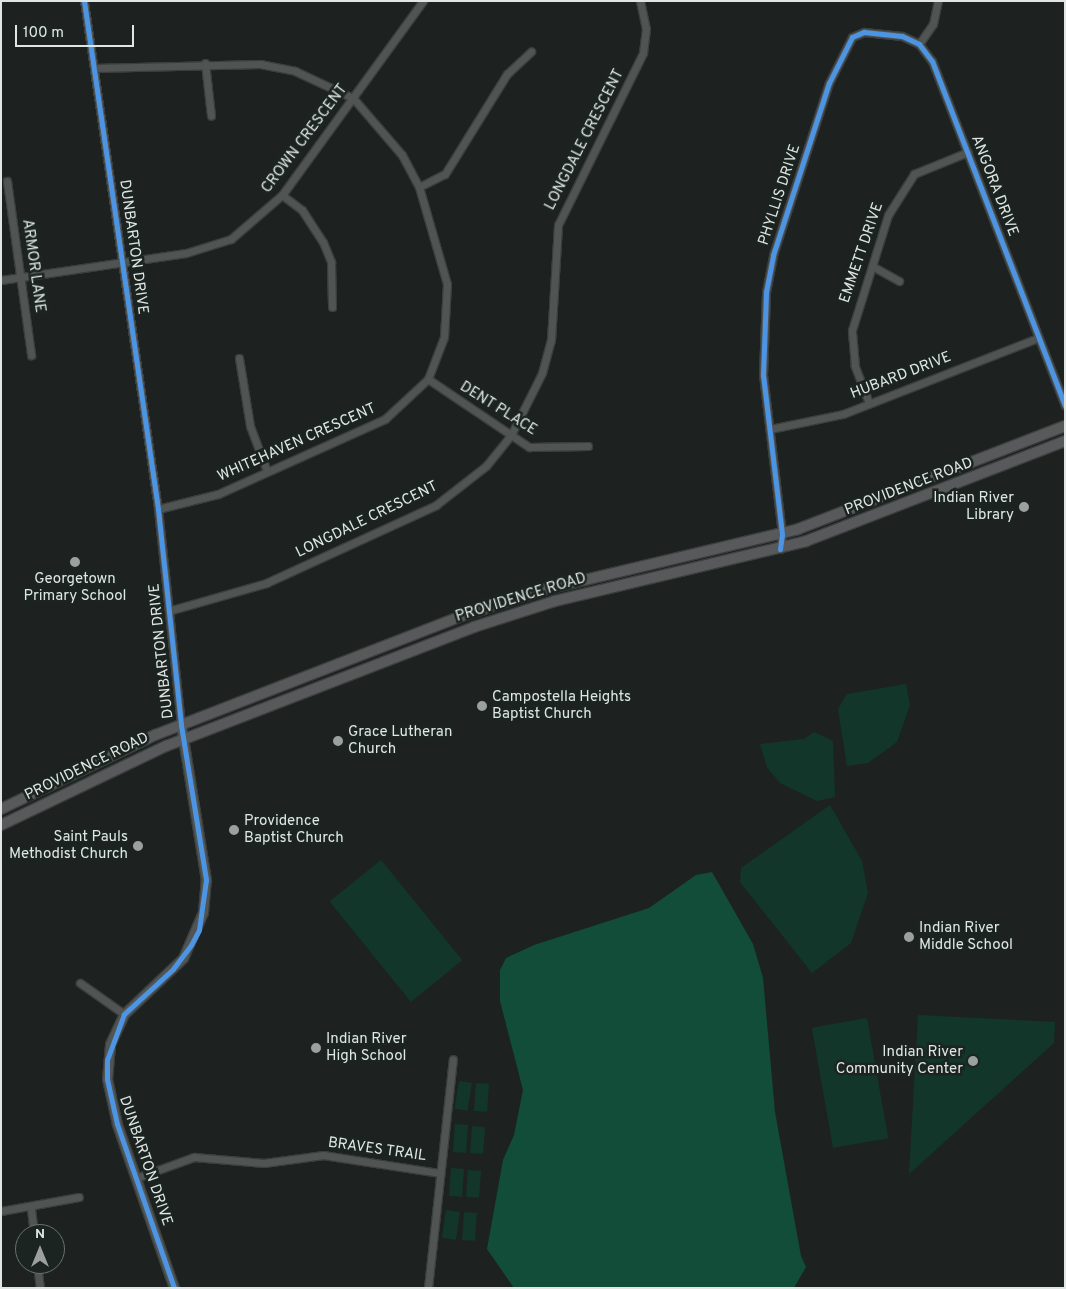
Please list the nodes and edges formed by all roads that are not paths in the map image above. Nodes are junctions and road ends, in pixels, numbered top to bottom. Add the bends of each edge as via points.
1 (84, 1) edge
2 (423, 1) edge
3 (640, 1) edge
4 (938, 1) edge
5 (919, 44) junction
6 (531, 52) dead end
7 (205, 62) junction
8 (94, 68) junction
9 (353, 98) junction
10 (211, 116) dead end
11 (968, 152) junction
12 (7, 181) dead end
13 (418, 187) junction
14 (282, 195) junction
15 (123, 263) junction
16 (872, 266) junction
17 (22, 278) junction
18 (1, 280) edge
19 (899, 281) dead end
20 (332, 307) dead end
21 (1038, 338) junction
22 (31, 355) dead end
23 (239, 358) dead end
24 (428, 380) junction
25 (869, 403) junction
26 (1065, 405) edge
27 (1065, 426) edge
28 (770, 429) junction
29 (511, 435) junction
30 (1065, 441) edge
31 (588, 446) dead end
32 (267, 471) junction
33 (158, 509) junction
34 (782, 534) junction
35 (780, 549) junction
36 (172, 610) junction
37 (181, 725) junction
38 (184, 739) junction
39 (1, 809) edge
40 (1, 825) edge
41 (80, 983) dead end
42 (124, 1014) junction
43 (453, 1059) dead end
44 (439, 1172) junction
45 (136, 1178) junction
46 (79, 1197) dead end
47 (31, 1209) junction
48 (1, 1211) edge
49 (33, 1224) edge
50 (38, 1274) edge
51 (40, 1288) edge
52 (174, 1288) edge
53 (428, 1288) edge

1 - 8 street, DUNBARTON DRIVE
2 - 9 street, CROWN CRESCENT
3 - 29 street, LONGDALE CRESCENT via 646,29 643,53 558,225 551,340 542,373
4 - 5 street via 933,24
5 - 11 street, ANGORA DRIVE via 937,71
5 - 28 street, PHYLLIS DRIVE via 888,33 852,37 829,83 773,256 762,330
6 - 13 street via 507,74 445,174
7 - 8 street
7 - 9 street via 278,66
7 - 10 street
8 - 15 street, DUNBARTON DRIVE
9 - 13 street via 402,155
9 - 14 street, CROWN CRESCENT
11 - 16 street, EMMETT DRIVE via 924,166 906,182 888,215
11 - 21 street, ANGORA DRIVE
12 - 17 street, ARMOR LANE
13 - 24 street via 442,261 448,311
14 - 15 street, CROWN CRESCENT via 231,238 186,253
14 - 20 street via 302,210 323,242 331,262
15 - 17 street, CROWN CRESCENT
15 - 33 street, DUNBARTON DRIVE
16 - 19 street
16 - 25 street, EMMETT DRIVE via 856,311 852,350
17 - 18 street, CROWN CRESCENT
17 - 22 street, ARMOR LANE
21 - 25 street, HUBARD DRIVE
21 - 26 street, ANGORA DRIVE
23 - 32 street via 250,426
24 - 29 street, DENT PLACE
24 - 32 street, WHITEHAVEN CRESCENT via 385,419
25 - 28 street, HUBARD DRIVE via 823,420
27 - 34 main road, PROVIDENCE ROAD
28 - 34 street, PHYLLIS DRIVE
29 - 31 street, DENT PLACE via 529,447
29 - 36 street, LONGDALE CRESCENT via 486,466 436,505 266,583
30 - 35 main road, PROVIDENCE ROAD via 860,523
32 - 33 street, WHITEHAVEN CRESCENT via 203,499
33 - 36 street, DUNBARTON DRIVE
34 - 35 street, PHYLLIS DRIVE
34 - 37 main road, PROVIDENCE ROAD via 520,597
35 - 38 main road, PROVIDENCE ROAD via 514,613
36 - 37 street, DUNBARTON DRIVE
37 - 38 street, DUNBARTON DRIVE
37 - 39 main road, PROVIDENCE ROAD
38 - 40 main road, PROVIDENCE ROAD
38 - 42 street, DUNBARTON DRIVE via 206,880 202,912 183,958
41 - 42 street
42 - 45 street, DUNBARTON DRIVE via 110,1044 107,1079
43 - 44 street, BRAVES TRAIL
44 - 45 street, BRAVES TRAIL via 323,1155 264,1163 194,1156
44 - 53 street, BRAVES TRAIL
45 - 52 street, DUNBARTON DRIVE
46 - 47 street
47 - 48 street
47 - 49 street
50 - 51 street

